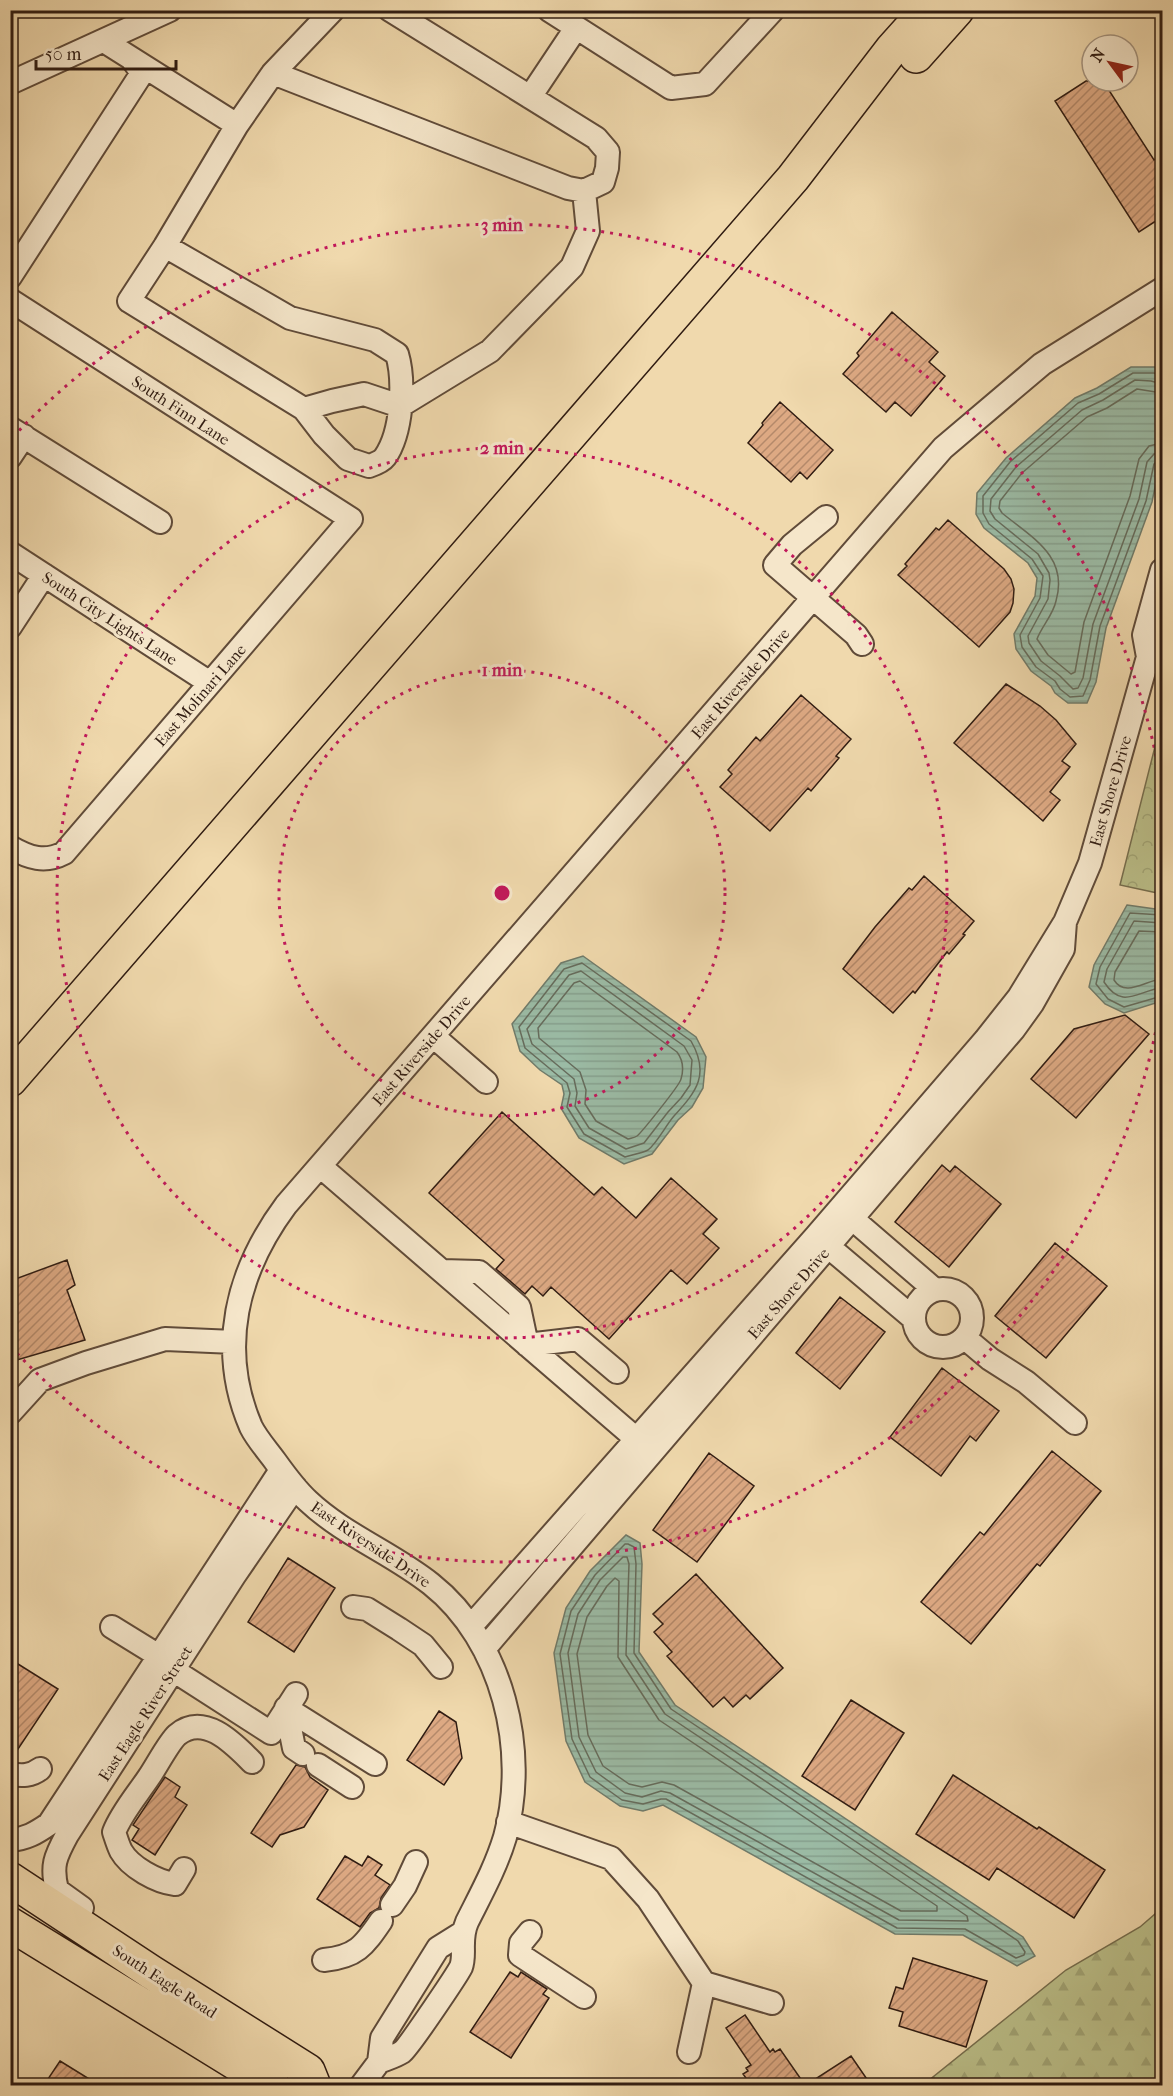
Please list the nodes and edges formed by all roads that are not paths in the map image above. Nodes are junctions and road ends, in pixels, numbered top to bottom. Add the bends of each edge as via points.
1 (170, 10) edge
2 (333, 10) edge
3 (390, 10) edge
4 (549, 10) edge
5 (773, 10) edge
6 (927, 10) edge
7 (957, 10) edge
8 (576, 28) junction
9 (104, 41) junction
10 (132, 59) junction
11 (273, 73) junction
12 (10, 83) edge
13 (530, 97) junction
14 (237, 125) junction
15 (793, 178) junction
16 (584, 191) junction
17 (165, 246) junction
18 (10, 277) edge
19 (1162, 289) edge
20 (10, 300) edge
21 (400, 406) junction
22 (304, 409) junction
23 (17, 432) edge
24 (10, 457) edge
25 (826, 517) dead end
26 (351, 519) joint
27 (160, 522) dead end
28 (10, 553) edge
29 (1162, 570) edge
30 (44, 575) junction
31 (813, 598) junction
32 (10, 627) edge
33 (1162, 636) edge
34 (862, 644) dead end
35 (1148, 657) junction
36 (210, 683) junction
37 (10, 847) edge
38 (433, 1036) junction
39 (10, 1080) edge
40 (486, 1082) dead end
41 (320, 1166) junction
42 (846, 1213) junction
43 (822, 1241) junction
44 (935, 1290) junction
45 (913, 1318) junction
46 (965, 1338) junction
47 (234, 1342) junction
48 (527, 1345) junction
49 (617, 1371) dead end
50 (10, 1413) edge
51 (1075, 1424) dead end
52 (644, 1446) junction
53 (288, 1478) junction
54 (353, 1607) dead end
55 (472, 1625) junction
56 (112, 1627) dead end
57 (484, 1649) junction
58 (166, 1663) junction
59 (441, 1667) dead end
60 (291, 1701) junction
61 (252, 1762) dead end
62 (375, 1764) dead end
63 (40, 1769) dead end
64 (10, 1774) edge
65 (352, 1787) dead end
66 (508, 1822) junction
67 (10, 1840) edge
68 (416, 1862) dead end
69 (184, 1869) dead end
70 (10, 1879) edge
71 (10, 1909) edge
72 (18, 1932) edge
73 (530, 1932) dead end
74 (107, 1943) junction
75 (324, 1960) dead end
76 (704, 1983) junction
77 (584, 1997) dead end
78 (772, 2003) dead end
79 (689, 2052) dead end
80 (273, 2085) edge
81 (314, 2085) edge
82 (361, 2085) edge

1 - 9 street
2 - 11 street
3 - 13 street
4 - 8 street
5 - 8 street via 705,84 671,88
6 - 15 highway via 892,49
7 - 15 highway via 915,58
8 - 13 street
9 - 10 street
9 - 12 street
10 - 14 street
10 - 18 street via 142,72
11 - 14 street
11 - 16 street
13 - 16 street via 597,138 608,152 603,182
14 - 17 street
15 - 39 highway
16 - 21 street via 588,231 572,267 490,351
17 - 21 street via 290,318 375,340 397,354 401,368
17 - 22 street via 129,301
19 - 31 street, East Riverside Drive via 1042,364 943,448
20 - 26 street, South Finn Lane
21 - 22 street via 364,394
21 - 22 street via 394,440 384,459 369,466 348,459
23 - 24 street
23 - 27 street
25 - 31 street via 775,565
26 - 36 street, East Molinari Lane
28 - 30 street, South City Lights Lane
29 - 35 street, East Shore Drive via 1144,635
30 - 32 street
30 - 36 street, South City Lights Lane
31 - 34 street
31 - 38 street, East Riverside Drive
33 - 35 street, East Shore Drive
35 - 42 street, East Shore Drive via 1090,863 1065,922 1063,949 1032,1004 1006,1038
36 - 37 street, East Molinari Lane via 64,853 42,860
38 - 40 street
38 - 41 street, East Riverside Drive
41 - 47 street, East Riverside Drive via 267,1230 252,1260 240,1295
41 - 48 street
42 - 43 street, East Shore Drive
42 - 44 street
43 - 45 street
43 - 52 street, East Shore Drive
44 - 45 street via 920,1300
44 - 46 street via 954,1290 968,1302 973,1320
45 - 46 street via 919,1335 933,1346 951,1347
46 - 51 street
47 - 50 street via 165,1339 86,1363 40,1380
47 - 53 street, East Riverside Drive via 240,1394 252,1429
48 - 49 street via 578,1339
48 - 52 street
52 - 55 street, East Shore Drive
52 - 57 street, East Shore Drive
53 - 55 street, East Riverside Drive via 328,1518 434,1586
53 - 58 street, East Eagle River Street
54 - 59 street via 368,1609 423,1645
55 - 57 street, East Riverside Drive
56 - 58 street
57 - 66 street, East Riverside Drive via 508,1713 512,1738 514,1785
58 - 60 street via 271,1732
58 - 67 street, East Eagle River Street via 49,1824 21,1839
58 - 74 street, East Eagle River Street via 56,1855 53,1872 57,1890 83,1909
60 - 62 street
60 - 65 street via 294,1748
61 - 69 street via 233,1743 210,1729 190,1728 177,1735 120,1817 114,1832 128,1860 162,1883 175,1884
63 - 64 street via 22,1776
66 - 76 street via 611,1858 648,1899
66 - 82 street, East Riverside Drive via 493,1870 462,1933 438,1948 382,2038 379,2062
68 - 75 street via 405,1886 362,1947 339,1959
70 - 74 highway, South Eagle Road
71 - 74 highway via 15,1908 54,1931
72 - 80 highway, South Eagle Road
73 - 77 street via 521,1943 520,1955
74 - 81 highway, South Eagle Road via 308,2071
76 - 78 street
76 - 79 street

